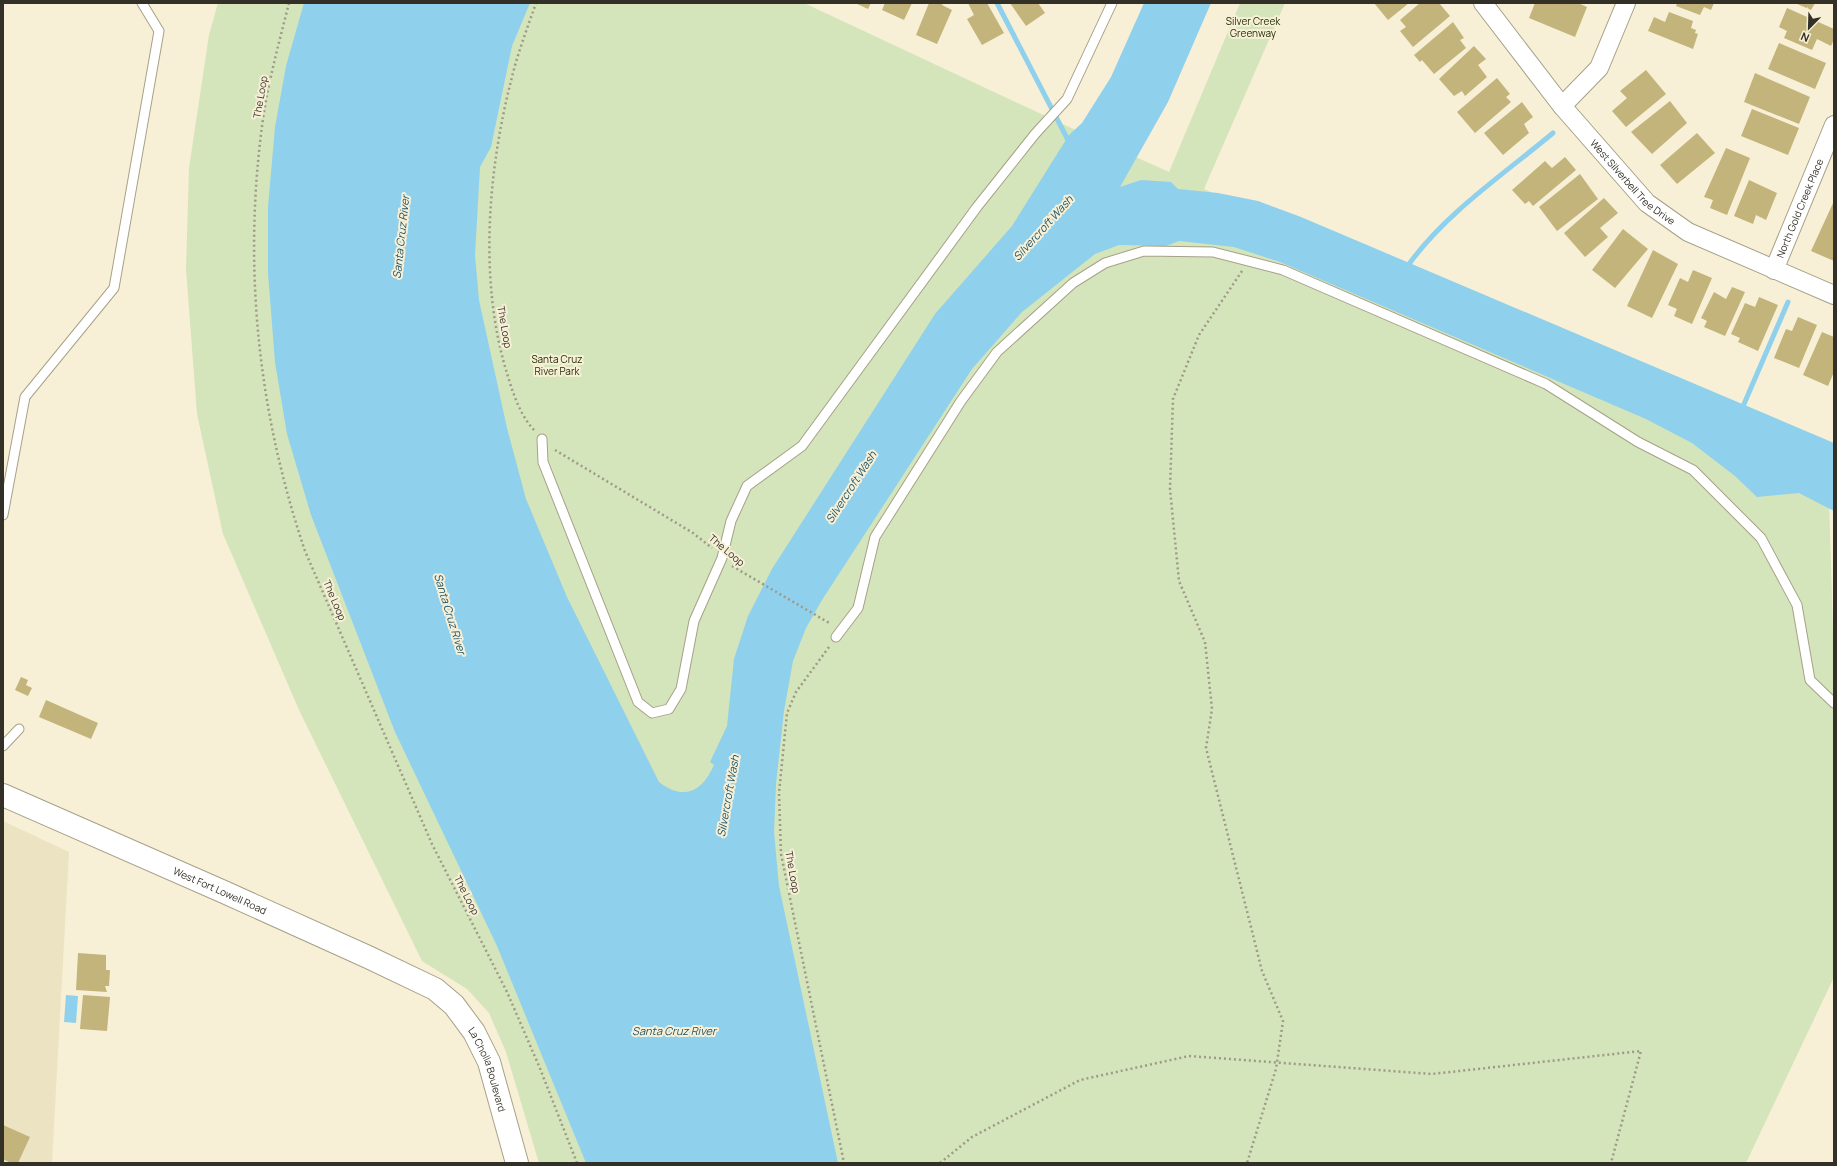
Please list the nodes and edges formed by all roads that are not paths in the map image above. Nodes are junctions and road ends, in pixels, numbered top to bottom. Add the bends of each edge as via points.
1 (142, 3) edge
2 (1112, 3) edge
3 (1483, 3) edge
4 (1626, 3) edge
5 (1562, 106) junction
6 (1834, 125) edge
7 (1774, 270) junction
8 (1834, 295) edge
9 (542, 439) road end
10 (3, 515) edge
11 (836, 637) road end
12 (1834, 703) edge
13 (19, 729) dead end
14 (3, 746) edge
15 (3, 795) edge
16 (435, 989) joint
17 (517, 1163) edge

1 - 10 lane via 158,31 114,288 25,397
2 - 9 lane via 1067,99 1034,134 978,207 802,446 747,486 731,521 722,558 694,621 681,689 669,709 652,713 638,702 543,462
3 - 5 street, West Silverbell Tree Drive
4 - 5 street via 1598,68
5 - 7 street, West Silverbell Tree Drive via 1647,203 1688,232
6 - 7 street, North Gold Creek Place
7 - 8 street, West Silverbell Tree Drive
11 - 12 lane via 858,608 875,537 961,401 997,352 1073,283 1105,263 1144,250 1213,252 1283,270 1546,384 1638,442 1693,470 1761,538 1797,605 1810,680
13 - 14 lane
15 - 16 street, West Fort Lowell Road via 238,898
16 - 17 street, La Cholla Boulevard via 454,1005 474,1032 489,1062

